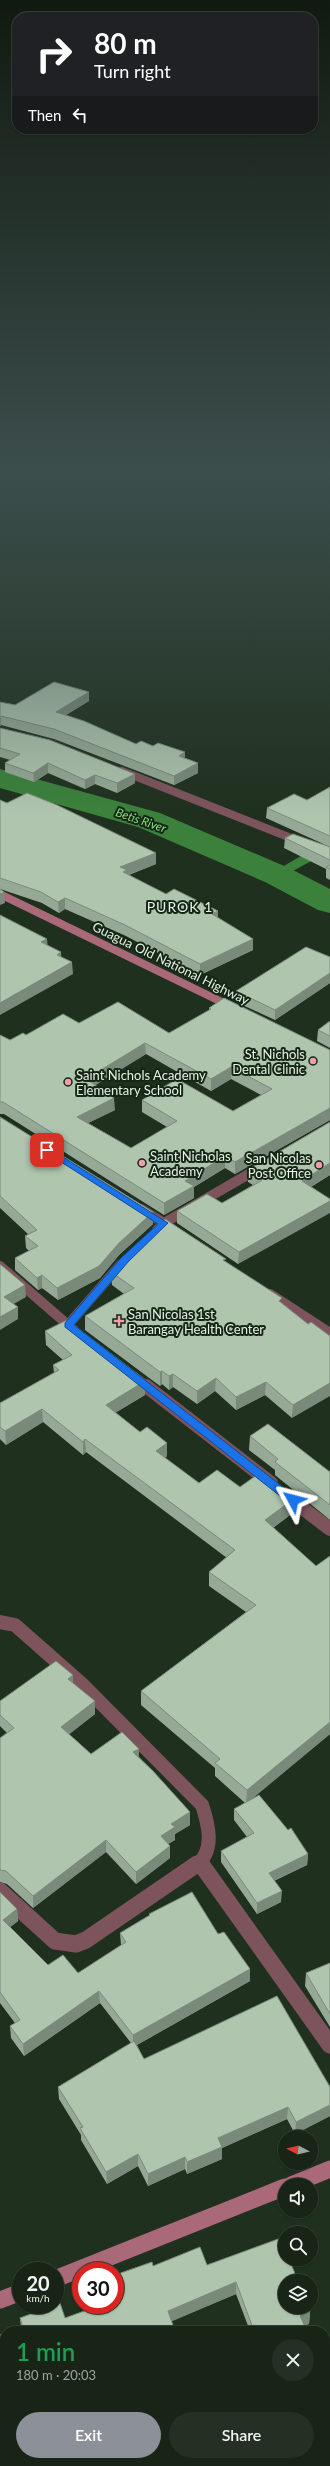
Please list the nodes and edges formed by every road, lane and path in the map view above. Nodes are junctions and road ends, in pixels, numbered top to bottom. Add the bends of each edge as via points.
1 (110, 766) edge
2 (310, 845) edge
3 (0, 894) edge
4 (244, 1013) edge
5 (270, 1161) edge
6 (130, 1202) edge
7 (164, 1223) junction
8 (184, 1237) edge
9 (146, 1239) edge
10 (130, 1255) edge
11 (0, 1266) edge
12 (264, 1289) edge
13 (68, 1325) junction
14 (330, 1333) edge
15 (87, 1340) edge
16 (124, 1369) edge
17 (330, 1529) edge
18 (0, 1622) edge
19 (200, 1862) junction
20 (0, 1891) edge
21 (330, 2045) edge
22 (330, 2169) edge
23 (308, 2178) edge
24 (278, 2190) edge
25 (64, 2275) edge
26 (12, 2295) edge
27 (0, 2300) edge

1 - 2 street
3 - 4 main road, Guagua Old National Highway
5 - 7 street
6 - 7 street
7 - 8 street
7 - 9 street
10 - 13 street
11 - 13 street
12 - 14 street
13 - 15 street
16 - 17 street
18 - 19 street via 15,1624 82,1684 202,1805 210,1831
19 - 20 street via 86,1940 76,1944 55,1941
19 - 21 street
22 - 23 main road
24 - 25 main road
26 - 27 main road

